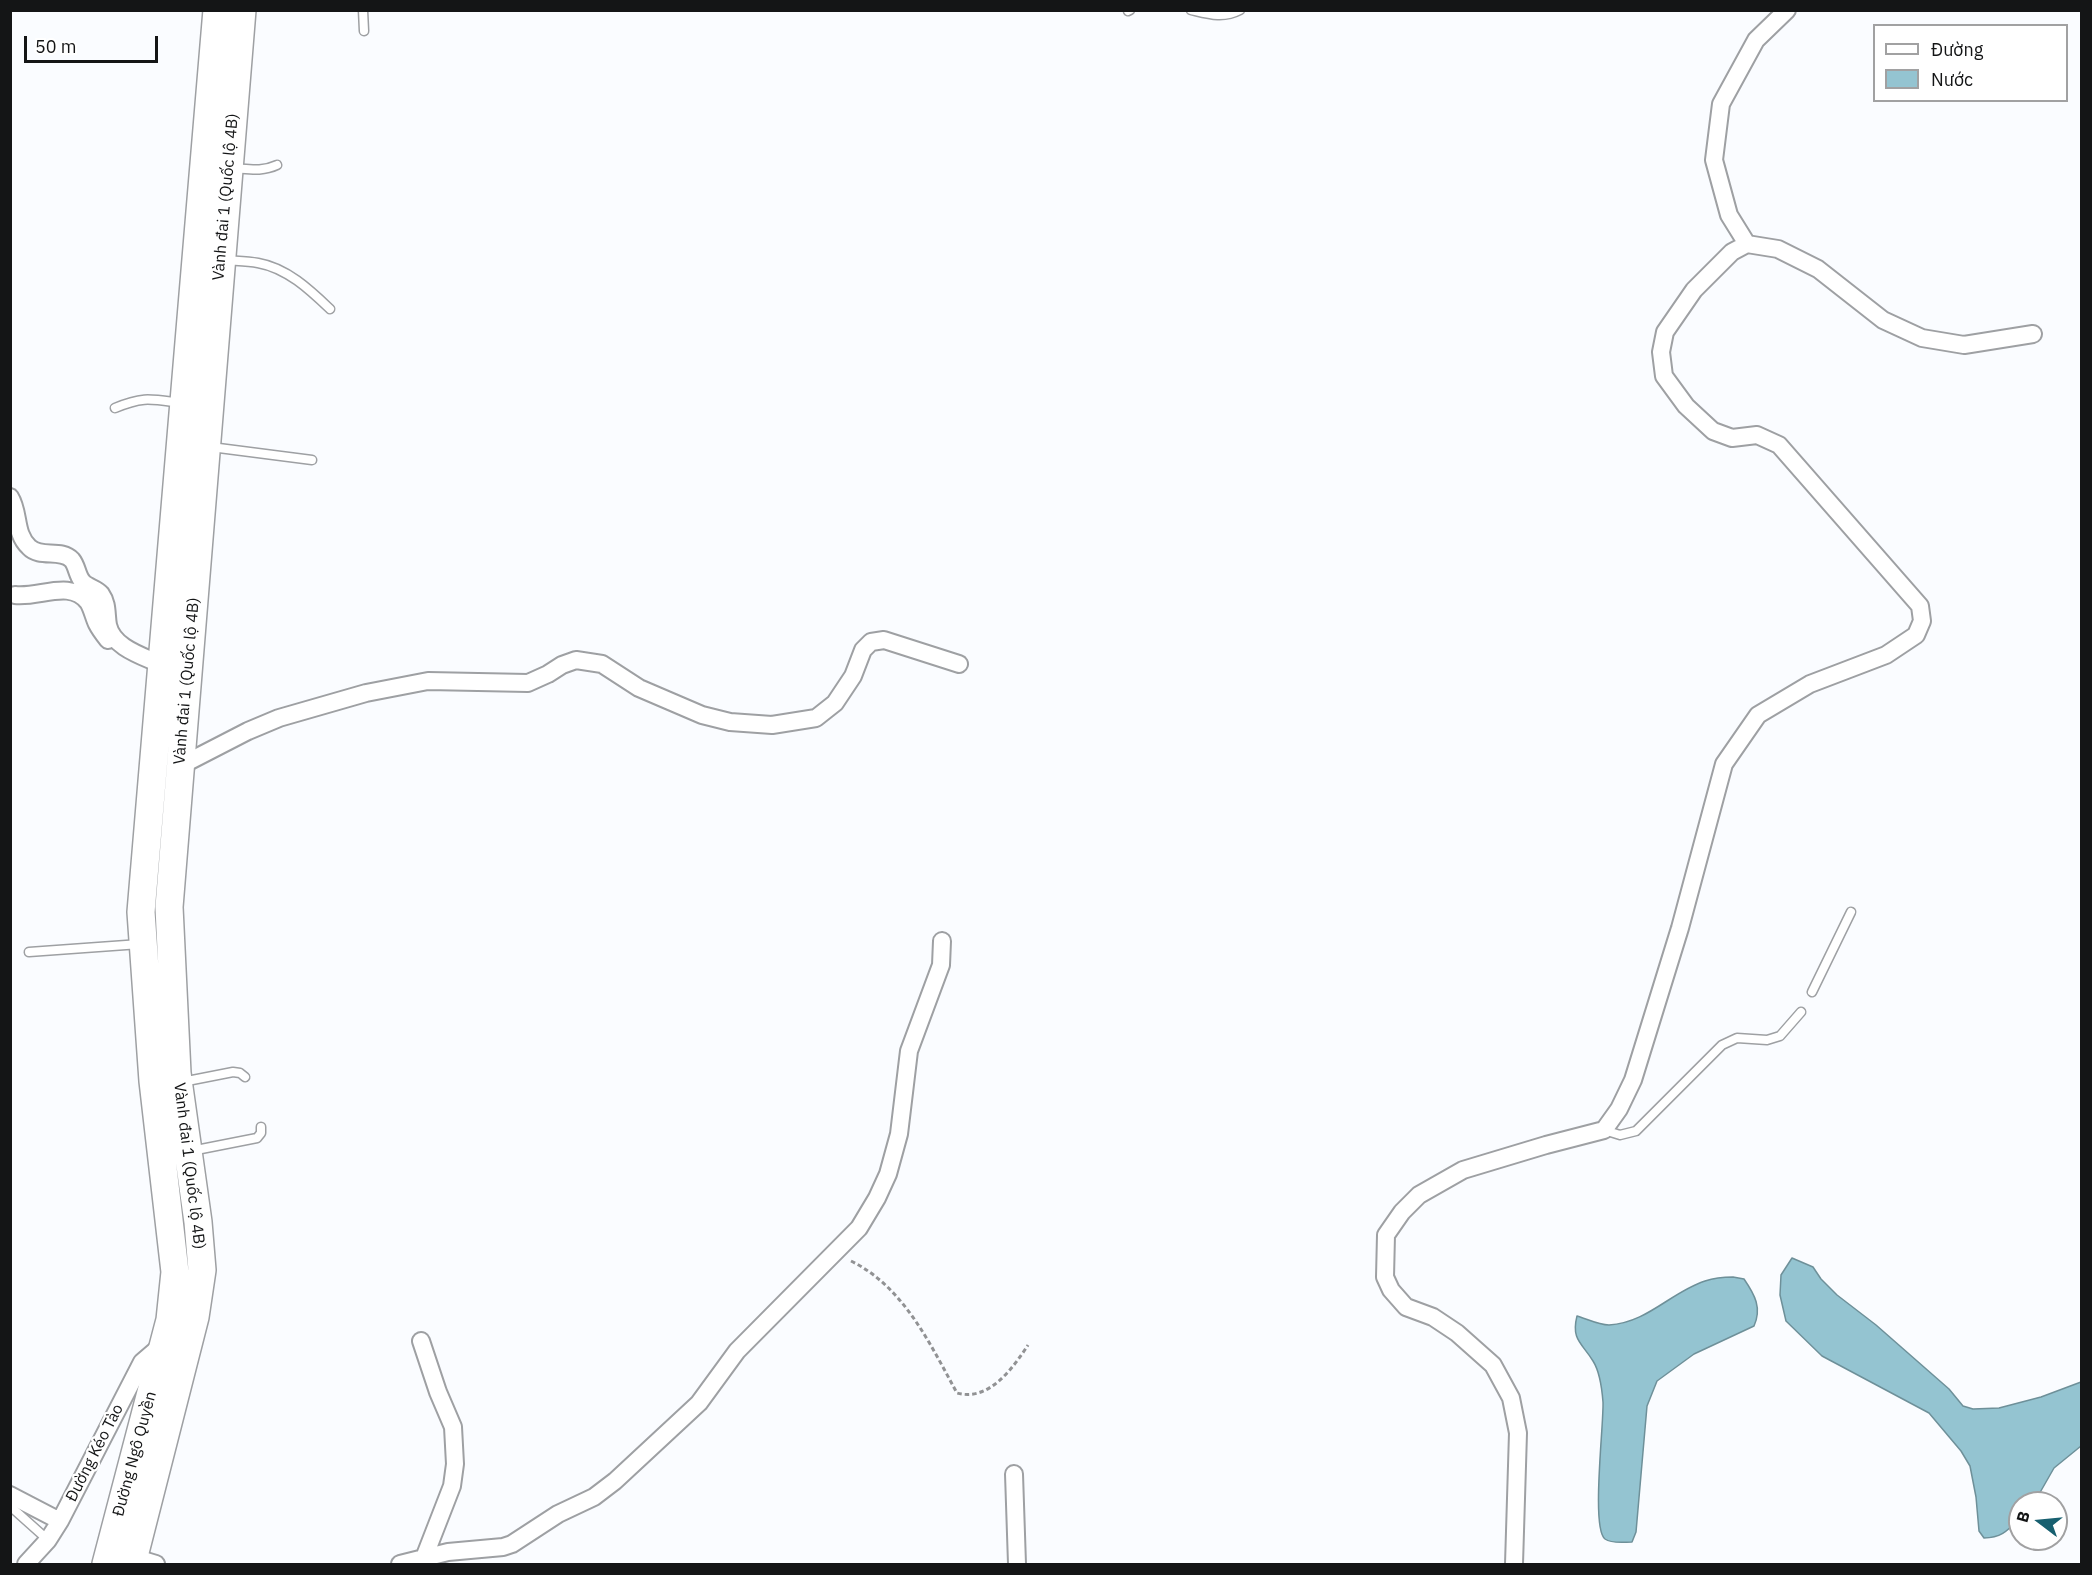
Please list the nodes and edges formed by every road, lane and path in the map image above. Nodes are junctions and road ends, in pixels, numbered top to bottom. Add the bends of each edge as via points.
1 (217, 10) edge
2 (242, 10) edge
3 (363, 10) edge
4 (1191, 10) edge
5 (1240, 10) edge
6 (1787, 10) edge
7 (364, 31) dead end
8 (277, 165) dead end
9 (229, 167) junction
10 (1747, 244) junction
11 (221, 260) junction
12 (330, 309) dead end
13 (2033, 334) dead end
14 (184, 403) junction
15 (115, 408) dead end
16 (205, 447) junction
17 (312, 460) dead end
18 (10, 496) edge
19 (15, 595) dead end
20 (959, 664) dead end
21 (162, 669) junction
22 (180, 766) junction
23 (1851, 912) dead end
24 (942, 941) dead end
25 (157, 943) junction
26 (29, 952) dead end
27 (1812, 992) dead end
28 (1801, 1012) dead end
29 (245, 1077) dead end
30 (178, 1083) junction
31 (261, 1127) dead end
32 (1604, 1130) junction
33 (188, 1152) junction
34 (834, 1253) junction
35 (422, 1341) dead end
36 (1028, 1344) dead end
37 (176, 1347) junction
38 (1014, 1474) dead end
39 (10, 1495) edge
40 (10, 1506) edge
41 (60, 1521) junction
42 (48, 1540) junction
43 (432, 1559) edge
44 (128, 1560) edge
45 (26, 1564) edge
46 (400, 1564) edge
47 (1017, 1564) edge
48 (1514, 1564) edge

1 - 14 highway, Vành đai 1 (Quốc lộ 4B)
2 - 9 highway, Vành đai 1 (Quốc lộ 4B)
3 - 7 lane
4 - 5 lane via 1214,16 1232,15
6 - 10 street via 1756,40 1721,104 1714,160 1729,215
8 - 9 lane via 256,170
9 - 11 highway, Vành đai 1 (Quốc lộ 4B)
10 - 13 street via 1778,249 1818,269 1883,320 1922,338 1964,345
10 - 32 street via 1732,252 1694,290 1665,332 1661,352 1664,376 1686,406 1713,431 1732,438 1757,435 1779,446 1920,606 1922,621 1916,635 1886,655 1810,684 1758,715 1724,764 1680,928 1633,1080
11 - 12 lane via 275,268 308,288
11 - 16 highway, Vành đai 1 (Quốc lộ 4B)
14 - 15 lane via 135,399
14 - 21 highway, Vành đai 1 (Quốc lộ 4B)
16 - 17 lane
16 - 22 highway, Vành đai 1 (Quốc lộ 4B)
18 - 21 street via 18,510 18,528 29,548 72,560 83,583 100,592 115,638
19 - 21 street via 38,595 59,589 77,593 88,602 98,627 112,646 131,659
20 - 22 street via 884,640 871,642 835,703 816,718 772,725 702,715 639,688 602,664 576,660 528,683 428,681 366,693 279,718
21 - 25 highway, Vành đai 1 (Quốc lộ 4B) via 141,912
22 - 25 highway, Vành đai 1 (Quốc lộ 4B) via 169,906
23 - 27 lane
24 - 34 street via 941,965 909,1051 899,1134 888,1174 859,1228
25 - 26 lane
25 - 30 highway, Vành đai 1 (Quốc lộ 4B)
25 - 37 highway, Vành đai 1 (Quốc lộ 4B) via 153,1081 175,1272 170,1320
28 - 32 lane via 1780,1035 1767,1040 1737,1038 1722,1045 1636,1131 1620,1135
29 - 30 lane via 233,1072
30 - 33 highway, Vành đai 1 (Quốc lộ 4B)
31 - 33 lane via 257,1138
32 - 48 street via 1463,1170 1419,1195 1386,1235 1385,1277 1391,1290 1406,1307 1433,1317 1493,1365 1511,1398 1518,1433
33 - 37 highway, Vành đai 1 (Quốc lộ 4B) via 202,1270 195,1317
34 - 36 path via 864,1268 890,1289 921,1329 957,1393 982,1393 1014,1367
34 - 43 street via 737,1351 699,1403 594,1497 558,1514 512,1544 448,1552
35 - 43 street via 453,1428 455,1464
37 - 41 street, Đường Kéo Tào via 142,1362
37 - 44 highway, Đường Ngô Quyền
38 - 47 street
39 - 41 street
40 - 42 lane
41 - 42 street, Đường Kéo Tào
42 - 45 street, Đường Kéo Tào
43 - 46 street

